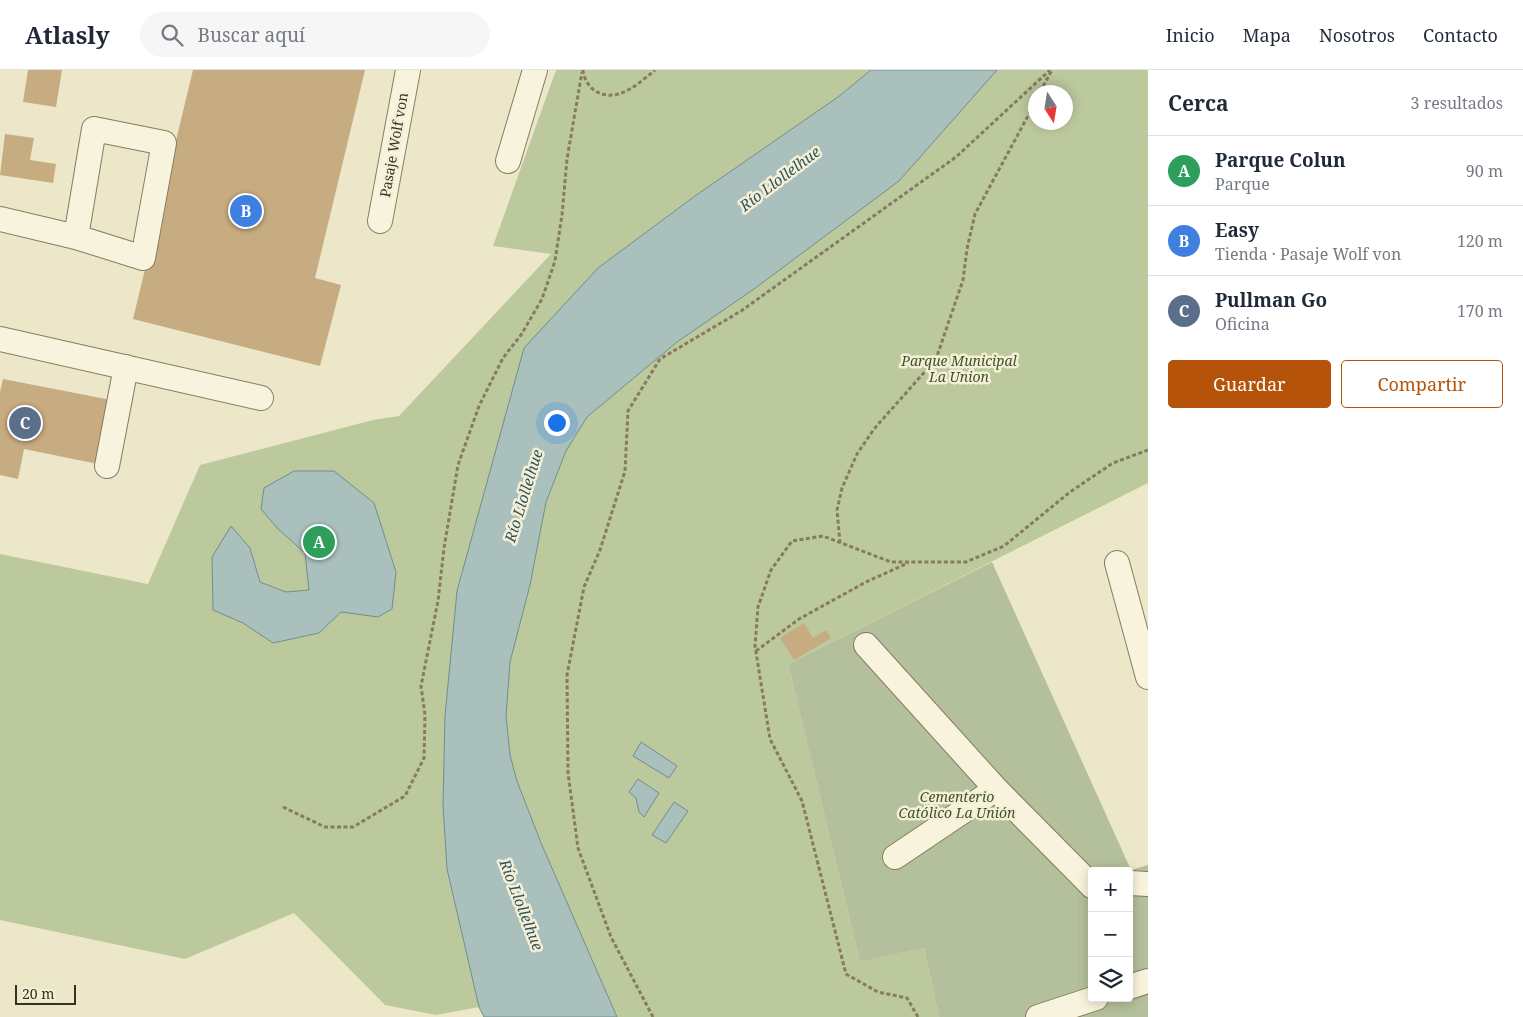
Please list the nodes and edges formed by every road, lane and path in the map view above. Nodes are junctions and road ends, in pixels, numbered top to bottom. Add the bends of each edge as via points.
1 (408, 70) edge
2 (535, 70) edge
3 (655, 70) edge
4 (1051, 70) edge
5 (583, 71) edge
6 (1044, 85) edge
7 (1028, 116) edge
8 (508, 161) dead end
9 (0, 219) edge
10 (380, 221) dead end
11 (76, 237) junction
12 (0, 338) edge
13 (126, 367) junction
14 (260, 398) dead end
15 (108, 466) dead end
16 (840, 543) dead end
17 (911, 562) dead end
18 (1117, 563) dead end
19 (866, 645) dead end
20 (756, 651) dead end
21 (1148, 677) edge
22 (996, 789) junction
23 (283, 808) dead end
24 (895, 857) dead end
25 (1088, 882) edge
26 (1133, 883) edge
27 (1148, 884) edge
28 (1148, 981) edge
29 (1133, 986) edge
30 (1088, 1001) edge
31 (652, 1017) edge
32 (1038, 1017) edge

1 - 10 street, Pasaje Wolf von
2 - 8 street
3 - 5 path via 621,94 601,94 591,88
4 - 6 path
4 - 31 path via 956,157 741,311 660,359 628,411 625,471 600,550 584,587 567,675 568,773 578,848 611,937
5 - 23 path via 567,158 555,261 542,299 503,358 479,406 458,465 438,601 421,686 425,715 424,758 405,796 353,827 325,827
7 - 16 path via 975,214 963,280 936,359 874,430 842,488 837,510
9 - 11 street
11 - 11 street via 143,258 164,143 94,129
12 - 13 street
13 - 14 street
13 - 15 street
17 - 20 path via 866,582 799,619
18 - 21 street
19 - 22 street
22 - 24 street
22 - 25 street
26 - 27 street
28 - 29 street
30 - 32 street

